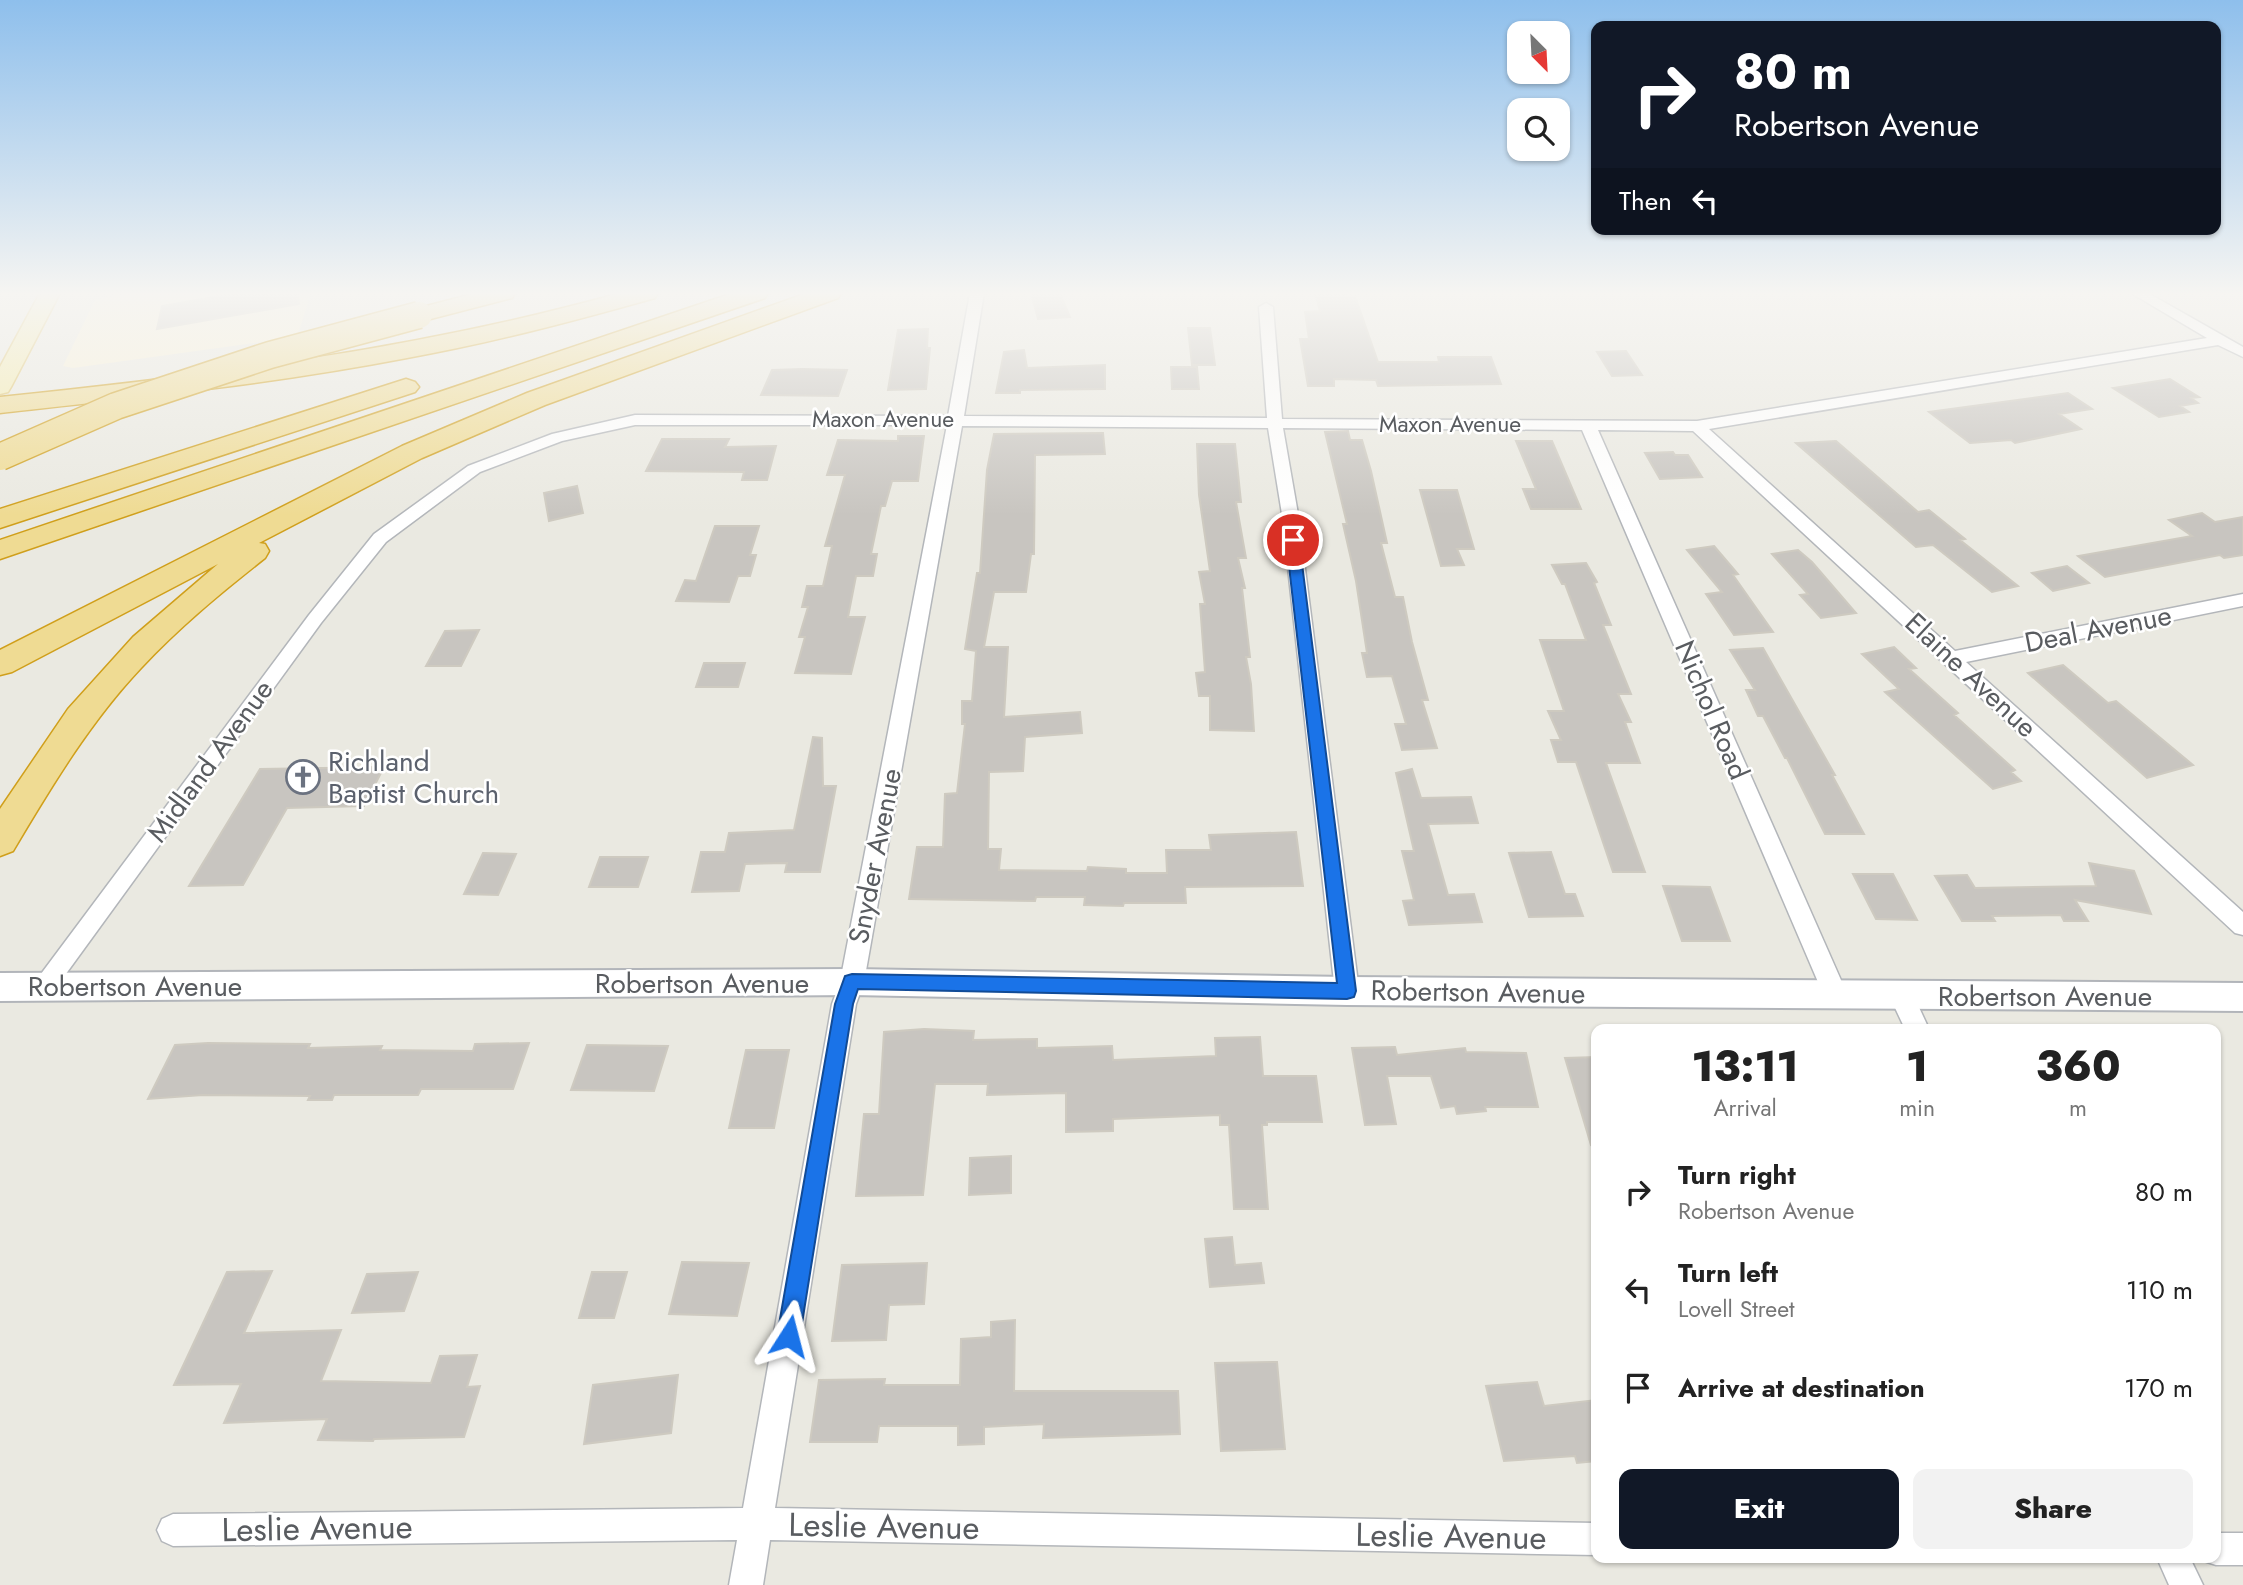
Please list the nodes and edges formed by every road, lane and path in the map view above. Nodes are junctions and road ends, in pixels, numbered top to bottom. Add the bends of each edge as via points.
1 (234, 367) edge
2 (314, 367) edge
3 (463, 367) edge
4 (539, 367) edge
5 (626, 367) edge
6 (965, 367) edge
7 (1271, 367) edge
8 (2057, 367) edge
9 (0, 405) edge
10 (956, 419) junction
11 (1275, 423) junction
12 (1588, 425) junction
13 (1697, 426) junction
14 (412, 452) junction
15 (0, 457) edge
16 (0, 519) edge
17 (380, 538) joint
18 (0, 550) edge
19 (2243, 600) edge
20 (1952, 658) junction
21 (0, 664) edge
22 (0, 841) edge
23 (2243, 926) edge
24 (852, 982) junction
25 (44, 986) junction
26 (0, 987) edge
27 (1347, 991) junction
28 (1900, 995) junction
29 (1836, 996) junction
30 (2243, 997) edge
31 (1914, 1024) edge
32 (758, 1524) junction
33 (173, 1530) dead end
34 (1591, 1539) edge
35 (2221, 1549) edge
36 (2243, 1549) edge
37 (2175, 1563) edge
38 (746, 1585) edge
39 (2186, 1585) edge

1 - 15 highway, bridge via 116,406
2 - 9 highway
3 - 16 highway
4 - 18 highway
5 - 14 highway
6 - 10 street, Snyder Avenue
7 - 11 street
8 - 13 street, Maxon Avenue
10 - 11 street, Maxon Avenue
10 - 17 street, Maxon Avenue via 635,420 557,437 474,469
10 - 24 street, Snyder Avenue
11 - 12 street, Maxon Avenue
11 - 27 street
12 - 13 street, Maxon Avenue
12 - 29 street, Nichol Road
13 - 20 street, Elaine Avenue
14 - 21 highway
14 - 22 highway via 263,544 196,598 113,678 50,759
17 - 25 street, Midland Avenue
19 - 20 street, Deal Avenue
20 - 23 street, Elaine Avenue
24 - 25 street, Robertson Avenue
24 - 27 street, Robertson Avenue
24 - 32 street, Snyder Avenue via 844,1004
25 - 26 street, Robertson Avenue
27 - 29 street, Robertson Avenue
28 - 29 street, Robertson Avenue
28 - 30 street, Robertson Avenue
28 - 31 street
32 - 33 street, Leslie Avenue
32 - 34 street, Leslie Avenue
32 - 38 street, Snyder Avenue
35 - 36 street
37 - 39 street

